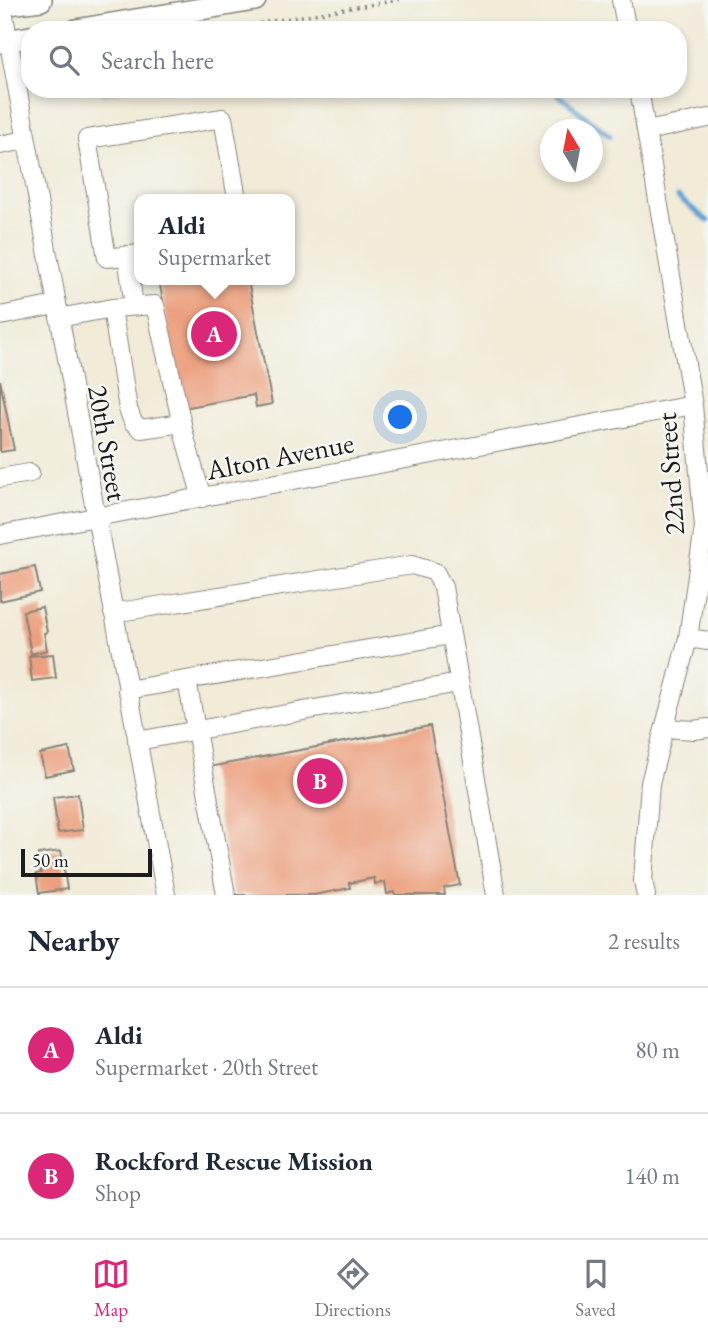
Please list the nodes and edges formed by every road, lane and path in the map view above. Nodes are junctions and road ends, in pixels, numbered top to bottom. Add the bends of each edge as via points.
1 (41, 0) edge
2 (255, 0) edge
3 (400, 0) edge
4 (621, 0) edge
5 (1, 3) edge
6 (130, 21) edge
7 (273, 21) edge
8 (625, 21) edge
9 (4, 41) edge
10 (641, 98) edge
11 (708, 118) edge
12 (647, 131) junction
13 (26, 140) junction
14 (0, 145) edge
15 (236, 194) edge
16 (133, 254) edge
17 (134, 306) junction
18 (112, 308) junction
19 (57, 311) junction
20 (0, 316) edge
21 (693, 405) junction
22 (182, 423) junction
23 (702, 434) edge
24 (30, 473) dead end
25 (0, 478) edge
26 (202, 498) junction
27 (95, 518) junction
28 (0, 535) edge
29 (113, 613) junction
30 (451, 635) junction
31 (688, 638) junction
32 (708, 641) edge
33 (187, 680) junction
34 (459, 683) junction
35 (127, 690) junction
36 (665, 728) junction
37 (708, 728) edge
38 (196, 730) junction
39 (137, 741) junction
40 (166, 895) edge
41 (226, 895) edge
42 (496, 895) edge
43 (646, 895) edge

1 - 5 main road
2 - 6 main road
3 - 7 path
4 - 8 street
5 - 9 street, 20th Street
9 - 13 street, 20th Street
10 - 12 street, 22nd Street
11 - 12 street
12 - 21 street, 22nd Street
13 - 14 street
13 - 19 street, 20th Street
15 - 16 street via 223,118 87,139 107,258
16 - 17 street
17 - 18 street
17 - 22 street via 155,305
18 - 19 street
18 - 22 street via 133,422 141,429
19 - 20 street
19 - 27 street, 20th Street
21 - 23 street, 22nd Street
21 - 26 street, Alton Avenue
22 - 26 street
23 - 31 street, 22nd Street via 704,527
24 - 25 street
26 - 27 street, Alton Avenue
27 - 28 street, Alton Avenue
27 - 29 street, 20th Street
29 - 30 street via 412,565 435,572 443,587
29 - 35 street, 20th Street
30 - 33 street
30 - 34 street
31 - 32 street
31 - 36 street, 22nd Street
33 - 35 street
33 - 38 street
34 - 38 street
34 - 42 street
35 - 39 street, 20th Street
36 - 37 street
36 - 43 street, 22nd Street via 650,783
38 - 39 street
38 - 41 street
39 - 40 street, 20th Street

